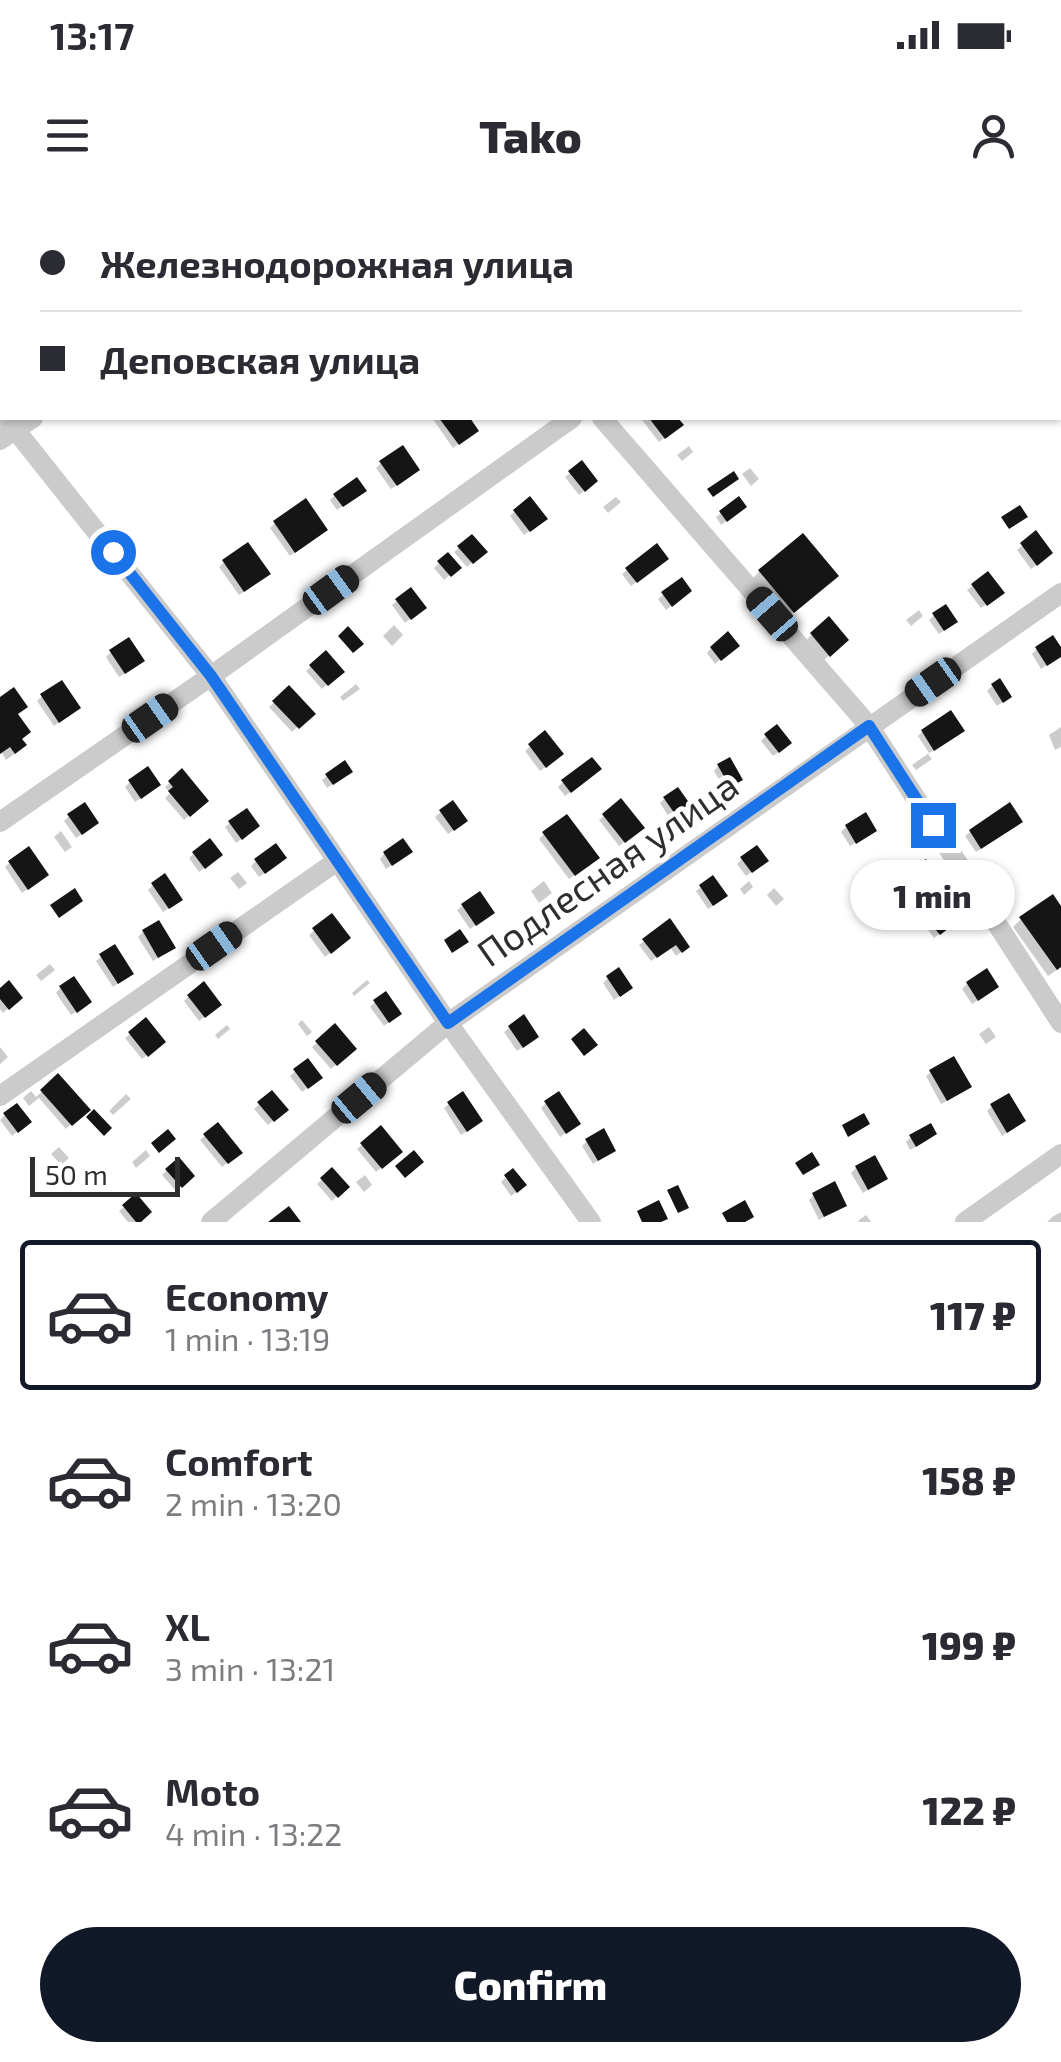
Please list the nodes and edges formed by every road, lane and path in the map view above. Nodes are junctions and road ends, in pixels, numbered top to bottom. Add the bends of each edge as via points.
1 (569, 420) edge
2 (604, 420) edge
3 (9, 421) edge
4 (1061, 592) edge
5 (211, 676) junction
6 (869, 726) junction
7 (0, 822) edge
8 (337, 861) junction
9 (448, 1023) junction
10 (1061, 1023) edge
11 (0, 1096) edge
12 (1061, 1154) edge
13 (211, 1222) edge
14 (591, 1222) edge
15 (966, 1222) edge

1 - 5 street
2 - 6 street
3 - 5 street
4 - 6 street, Подлесная улица
5 - 7 street
5 - 8 street
6 - 9 street, Подлесная улица
6 - 10 street
8 - 9 street
8 - 11 street
9 - 13 street, Подлесная улица
9 - 14 street
12 - 15 street

